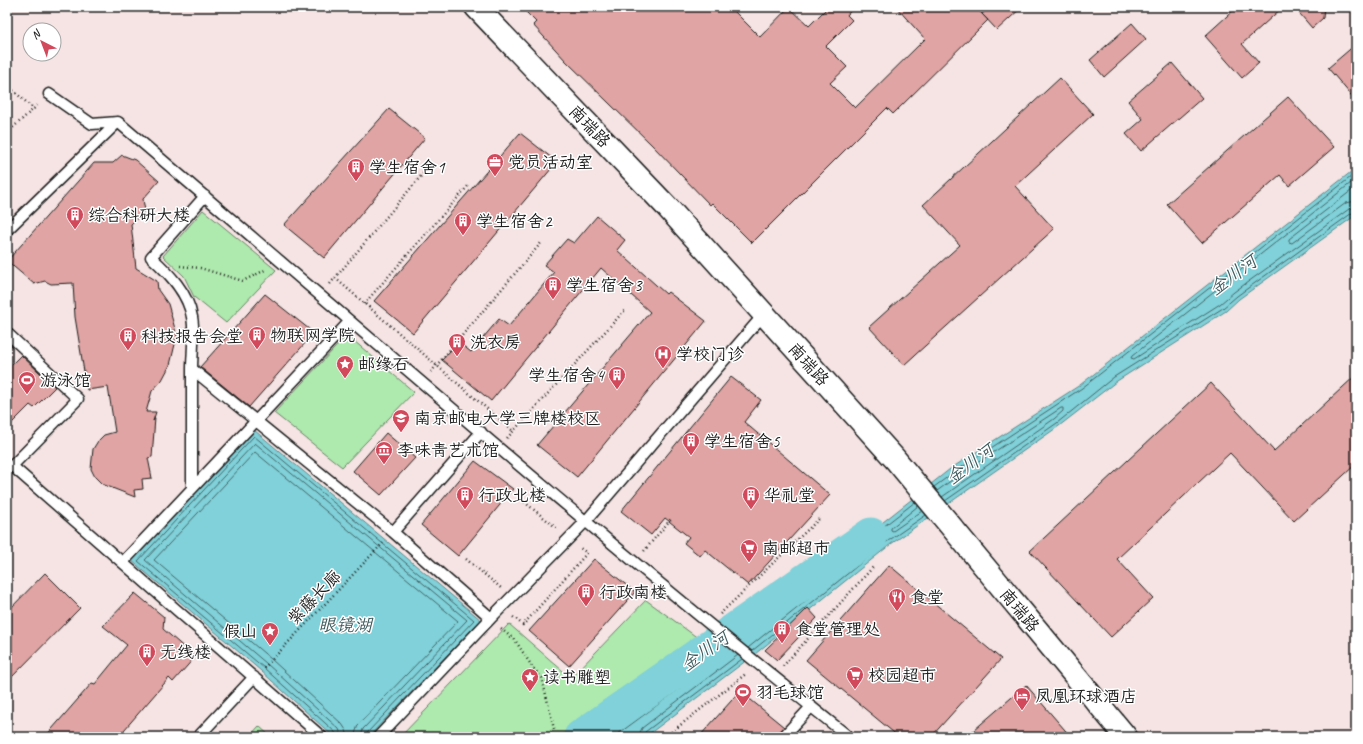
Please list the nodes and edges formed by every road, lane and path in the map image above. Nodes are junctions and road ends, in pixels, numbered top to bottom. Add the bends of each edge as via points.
1 (476, 7) edge
2 (7, 84) edge
3 (49, 94) joint
4 (34, 108) junction
5 (118, 122) junction
6 (7, 134) edge
7 (432, 163) dead end
8 (468, 186) dead end
9 (204, 196) junction
10 (7, 230) edge
11 (541, 243) dead end
12 (282, 262) junction
13 (164, 268) junction
14 (335, 278) junction
15 (320, 295) junction
16 (364, 304) junction
17 (626, 309) dead end
18 (764, 314) junction
19 (350, 321) junction
20 (7, 333) edge
21 (437, 366) junction
22 (192, 369) junction
23 (255, 421) junction
24 (513, 431) junction
25 (481, 432) junction
26 (499, 447) junction
27 (192, 488) junction
28 (821, 517) dead end
29 (671, 519) dead end
30 (586, 521) junction
31 (393, 532) junction
32 (385, 541) dead end
33 (466, 559) dead end
34 (123, 562) junction
35 (635, 562) junction
36 (874, 566) dead end
37 (512, 597) junction
38 (491, 618) junction
39 (713, 627) junction
40 (758, 664) junction
41 (258, 674) junction
42 (773, 676) junction
43 (811, 706) junction
44 (198, 737) edge
45 (322, 737) edge
46 (378, 737) edge
47 (544, 737) edge
48 (665, 737) edge
49 (783, 737) edge
50 (849, 737) edge
51 (1126, 737) edge

1 - 18 street, 南瑞路 via 668,208
2 - 4 path
3 - 4 path
3 - 5 lane via 92,124
4 - 6 path
5 - 9 lane
5 - 10 lane
7 - 14 path
8 - 16 path
9 - 12 lane
9 - 13 lane via 151,257
11 - 21 path
12 - 13 path via 243,281 200,268
12 - 15 lane
13 - 22 lane via 184,296 192,317
14 - 15 path
14 - 16 path
15 - 19 lane
16 - 21 path
17 - 24 path
18 - 30 lane
18 - 51 street, 南瑞路 via 895,459
19 - 23 lane
19 - 25 lane
20 - 34 lane via 78,399 12,466
21 - 24 path
22 - 23 lane
22 - 27 lane
23 - 27 lane
23 - 31 lane
24 - 26 path
25 - 26 lane
25 - 31 lane
26 - 30 lane
27 - 34 lane
28 - 39 path
29 - 35 path
30 - 35 lane
30 - 37 lane
31 - 38 lane
32 - 41 path, 紫藤长廊
33 - 37 path
34 - 41 lane
35 - 39 lane
36 - 42 path
37 - 38 lane
38 - 46 lane
38 - 47 path via 515,640 542,678 554,729
39 - 40 lane
40 - 42 lane
40 - 48 path
41 - 44 lane
41 - 45 lane
42 - 43 lane
43 - 49 lane
43 - 50 lane

